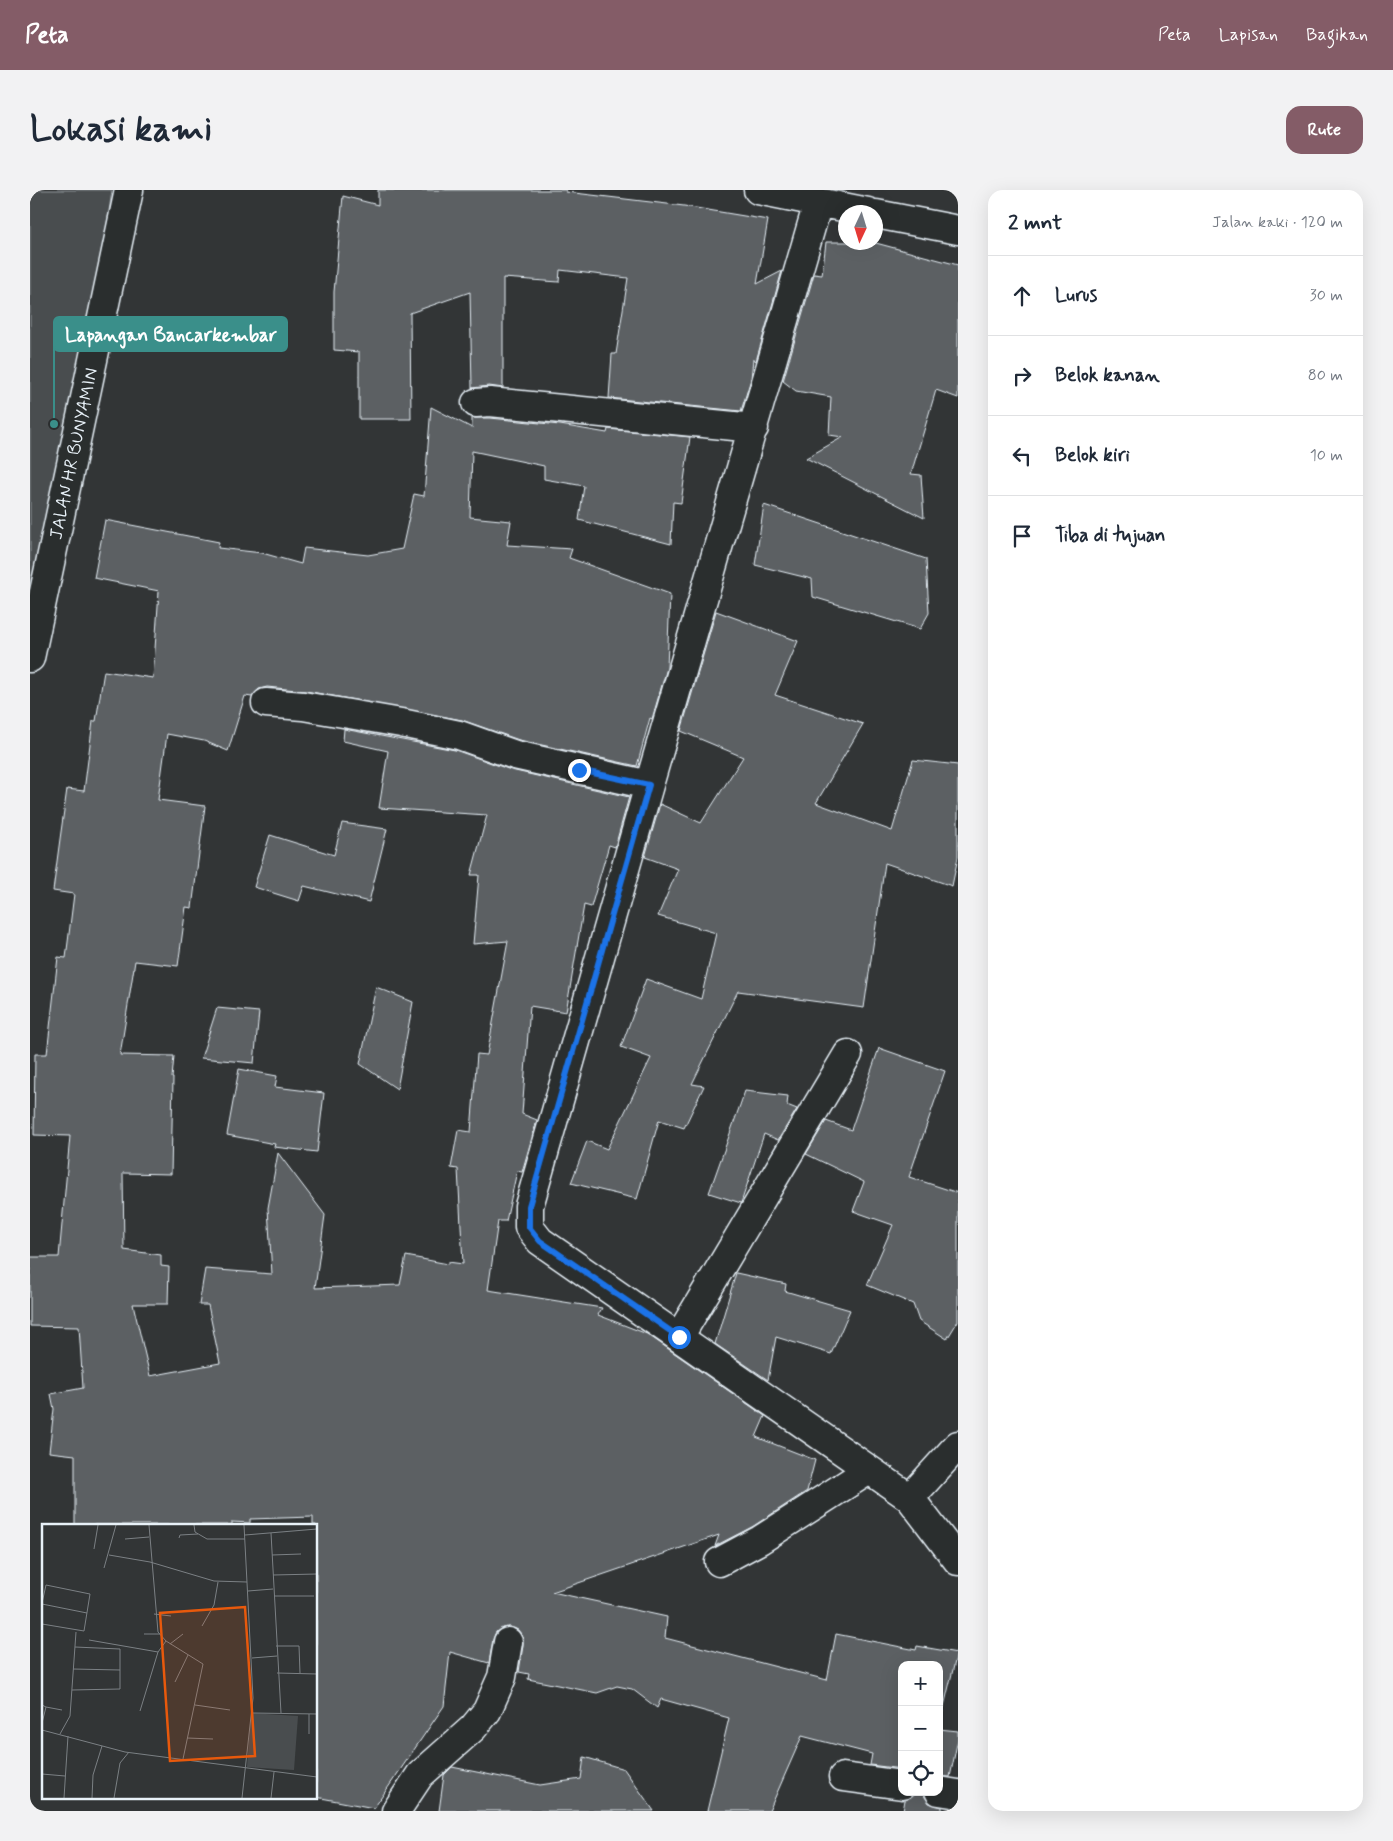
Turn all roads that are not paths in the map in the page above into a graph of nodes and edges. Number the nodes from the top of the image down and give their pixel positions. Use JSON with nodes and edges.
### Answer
{"nodes":[{"id":1,"x":129,"y":190,"type":"edge"},
{"id":2,"x":758,"y":190,"type":"edge"},
{"id":3,"x":818,"y":203,"type":"junction"},
{"id":4,"x":838,"y":207,"type":"edge"},
{"id":5,"x":883,"y":215,"type":"edge"},
{"id":6,"x":958,"y":230,"type":"edge"},
{"id":7,"x":476,"y":403,"type":"dead end"},
{"id":8,"x":754,"y":428,"type":"junction"},
{"id":9,"x":30,"y":658,"type":"edge"},
{"id":10,"x":266,"y":703,"type":"dead end"},
{"id":11,"x":649,"y":785,"type":"junction"},
{"id":12,"x":848,"y":1054,"type":"dead end"},
{"id":13,"x":679,"y":1337,"type":"junction"},
{"id":14,"x":958,"y":1445,"type":"edge"},
{"id":15,"x":869,"y":1470,"type":"junction"},
{"id":16,"x":910,"y":1498,"type":"junction"},
{"id":17,"x":958,"y":1560,"type":"edge"},
{"id":18,"x":719,"y":1562,"type":"dead end"},
{"id":19,"x":508,"y":1642,"type":"dead end"},
{"id":20,"x":843,"y":1777,"type":"dead end"},
{"id":21,"x":898,"y":1784,"type":"edge"},
{"id":22,"x":943,"y":1792,"type":"edge"},
{"id":23,"x":958,"y":1794,"type":"edge"},
{"id":24,"x":396,"y":1811,"type":"edge"}],
"edges":[{"from":1,"to":9,"type":"street","name":"JALAN HR BUNYAMIN"},
{"from":2,"to":3,"type":"street"},
{"from":3,"to":4,"type":"street"},
{"from":3,"to":8,"type":"street"},
{"from":5,"to":6,"type":"street"},
{"from":7,"to":8,"type":"street"},
{"from":8,"to":11,"type":"street"},
{"from":10,"to":11,"type":"street"},
{"from":11,"to":13,"type":"street"},
{"from":12,"to":13,"type":"street"},
{"from":13,"to":15,"type":"street"},
{"from":14,"to":16,"type":"street"},
{"from":15,"to":16,"type":"street"},
{"from":15,"to":18,"type":"street"},
{"from":16,"to":17,"type":"street"},
{"from":19,"to":24,"type":"street"},
{"from":20,"to":21,"type":"street"},
{"from":22,"to":23,"type":"street"}]}
